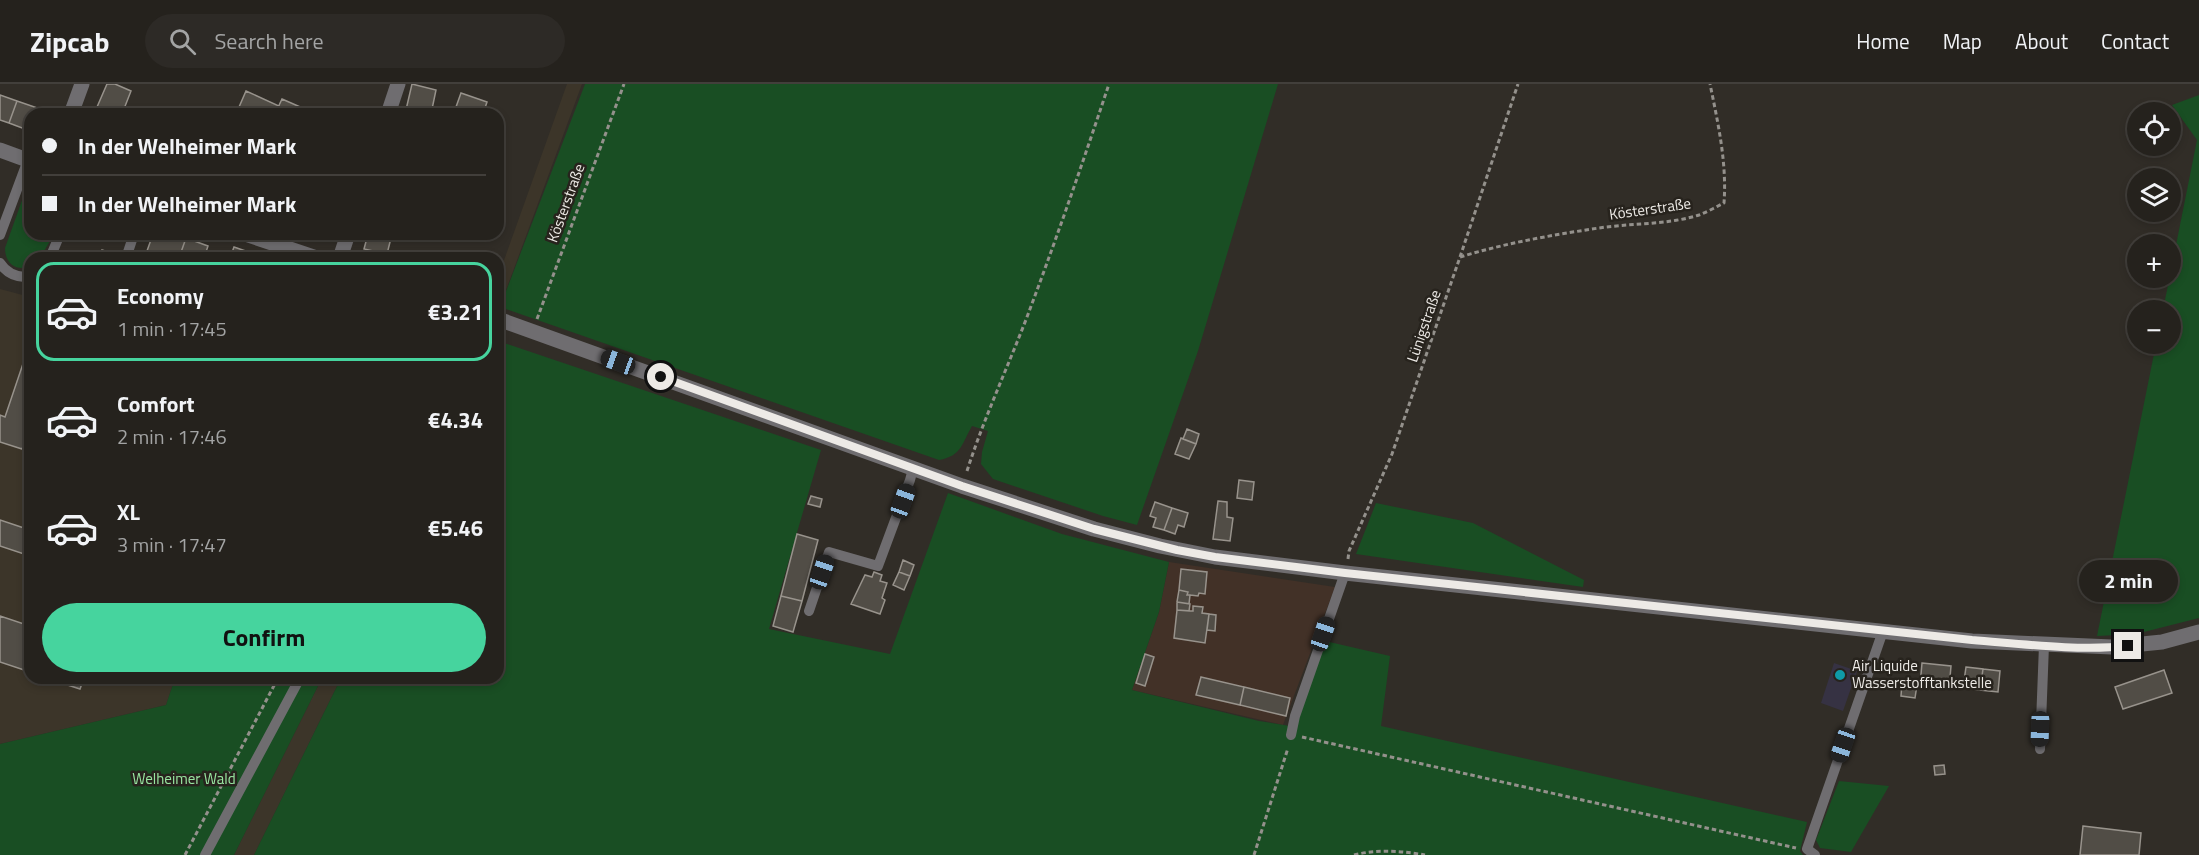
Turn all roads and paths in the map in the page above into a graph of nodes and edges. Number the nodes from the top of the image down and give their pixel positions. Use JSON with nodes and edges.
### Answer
{"nodes":[{"id":1,"x":82,"y":84,"type":"edge"},
{"id":2,"x":398,"y":84,"type":"edge"},
{"id":3,"x":624,"y":84,"type":"edge"},
{"id":4,"x":1109,"y":84,"type":"edge"},
{"id":5,"x":1518,"y":84,"type":"edge"},
{"id":6,"x":1710,"y":84,"type":"edge"},
{"id":7,"x":73,"y":108,"type":"edge"},
{"id":8,"x":390,"y":108,"type":"edge"},
{"id":9,"x":0,"y":150,"type":"edge"},
{"id":10,"x":24,"y":158,"type":"edge"},
{"id":11,"x":24,"y":173,"type":"edge"},
{"id":12,"x":0,"y":235,"type":"edge"},
{"id":13,"x":263,"y":240,"type":"edge"},
{"id":14,"x":299,"y":252,"type":"edge"},
{"id":15,"x":1460,"y":257,"type":"junction"},
{"id":16,"x":0,"y":262,"type":"edge"},
{"id":17,"x":24,"y":278,"type":"edge"},
{"id":18,"x":504,"y":321,"type":"edge"},
{"id":19,"x":532,"y":331,"type":"junction"},
{"id":20,"x":913,"y":469,"type":"junction"},
{"id":21,"x":962,"y":486,"type":"junction"},
{"id":22,"x":1345,"y":573,"type":"junction"},
{"id":23,"x":809,"y":611,"type":"dead end"},
{"id":24,"x":1883,"y":631,"type":"junction"},
{"id":25,"x":2199,"y":632,"type":"edge"},
{"id":26,"x":2044,"y":645,"type":"junction"},
{"id":27,"x":275,"y":684,"type":"edge"},
{"id":28,"x":297,"y":684,"type":"edge"},
{"id":29,"x":1292,"y":735,"type":"junction"},
{"id":30,"x":2040,"y":749,"type":"dead end"},
{"id":31,"x":1811,"y":852,"type":"edge"},
{"id":32,"x":184,"y":855,"type":"edge"},
{"id":33,"x":205,"y":855,"type":"edge"},
{"id":34,"x":1254,"y":855,"type":"edge"},
{"id":35,"x":1354,"y":855,"type":"edge"},
{"id":36,"x":1425,"y":855,"type":"edge"}],
"edges":[{"from":1,"to":7,"type":"street"},
{"from":2,"to":8,"type":"street"},
{"from":3,"to":19,"type":"path","name":"Kösterstraße"},
{"from":4,"to":21,"type":"path"},
{"from":5,"to":15,"type":"path","name":"Lünigstraße"},
{"from":6,"to":15,"type":"path","name":"Kösterstraße"},
{"from":9,"to":10,"type":"street"},
{"from":11,"to":12,"type":"lane"},
{"from":13,"to":14,"type":"street"},
{"from":15,"to":22,"type":"path","name":"Lünigstraße"},
{"from":16,"to":17,"type":"lane"},
{"from":18,"to":19,"type":"street"},
{"from":19,"to":20,"type":"street"},
{"from":20,"to":21,"type":"street"},
{"from":20,"to":23,"type":"lane"},
{"from":21,"to":22,"type":"street"},
{"from":22,"to":24,"type":"street"},
{"from":22,"to":29,"type":"lane"},
{"from":24,"to":26,"type":"street"},
{"from":24,"to":31,"type":"lane"},
{"from":25,"to":26,"type":"street"},
{"from":26,"to":30,"type":"lane"},
{"from":27,"to":32,"type":"path"},
{"from":28,"to":33,"type":"lane"},
{"from":29,"to":31,"type":"path"},
{"from":29,"to":34,"type":"path"},
{"from":35,"to":36,"type":"path"}]}
